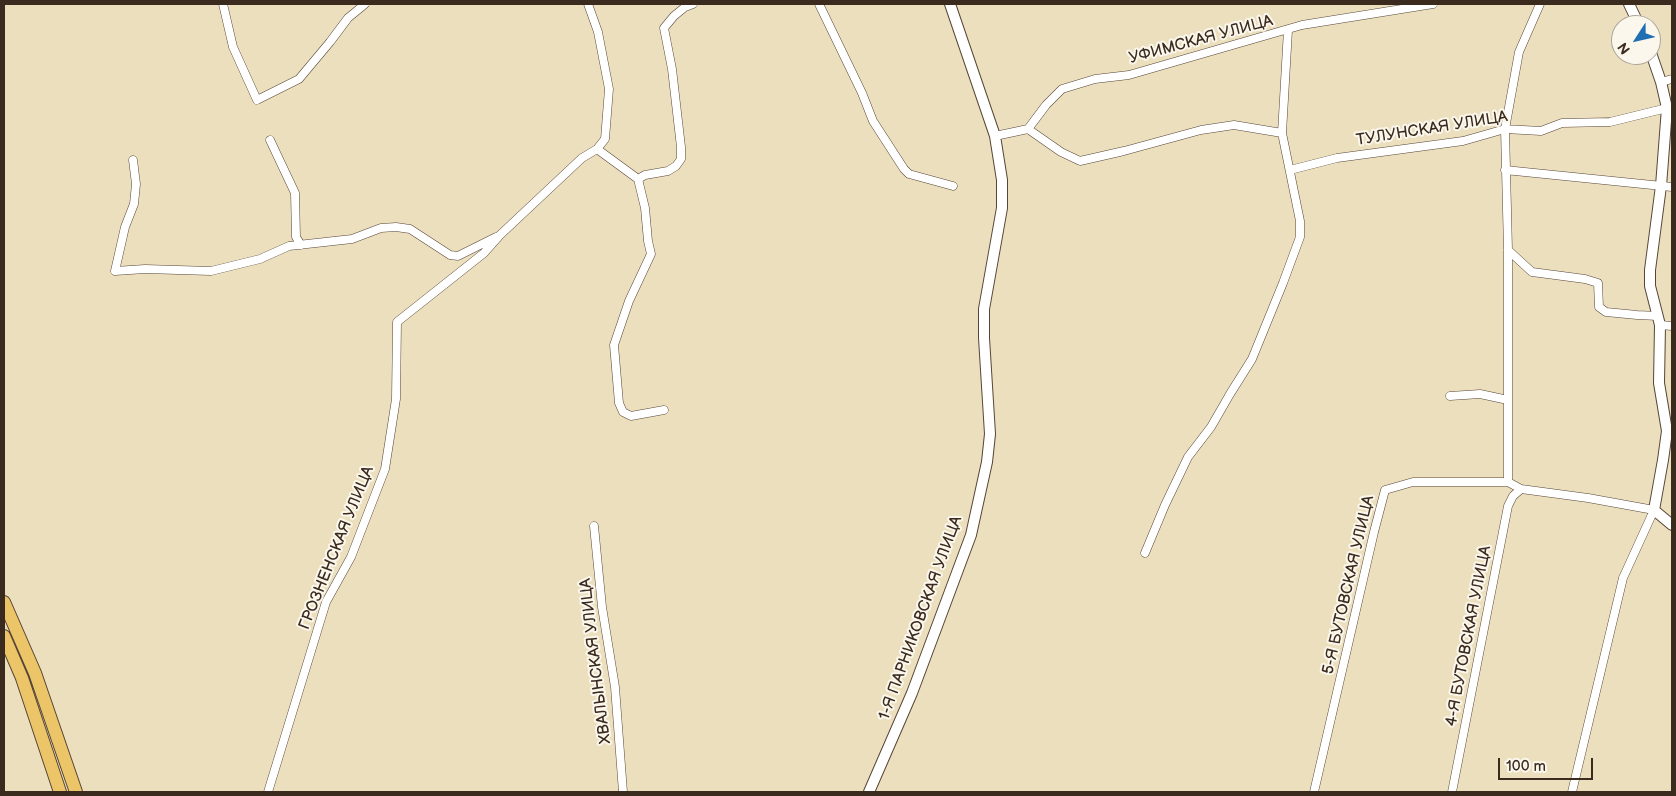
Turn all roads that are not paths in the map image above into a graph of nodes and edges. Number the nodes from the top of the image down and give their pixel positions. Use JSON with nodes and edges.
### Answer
{"nodes":[{"id":1,"x":223,"y":4,"type":"edge"},
{"id":2,"x":365,"y":4,"type":"edge"},
{"id":3,"x":588,"y":4,"type":"edge"},
{"id":4,"x":693,"y":4,"type":"edge"},
{"id":5,"x":819,"y":4,"type":"edge"},
{"id":6,"x":950,"y":4,"type":"edge"},
{"id":7,"x":1433,"y":4,"type":"edge"},
{"id":8,"x":1540,"y":4,"type":"edge"},
{"id":9,"x":1288,"y":30,"type":"junction"},
{"id":10,"x":1655,"y":65,"type":"edge"},
{"id":11,"x":1672,"y":79,"type":"edge"},
{"id":12,"x":1662,"y":82,"type":"junction"},
{"id":13,"x":1667,"y":108,"type":"junction"},
{"id":14,"x":1028,"y":129,"type":"junction"},
{"id":15,"x":1505,"y":129,"type":"junction"},
{"id":16,"x":1282,"y":133,"type":"junction"},
{"id":17,"x":995,"y":136,"type":"junction"},
{"id":18,"x":270,"y":140,"type":"dead end"},
{"id":19,"x":597,"y":149,"type":"junction"},
{"id":20,"x":133,"y":160,"type":"dead end"},
{"id":21,"x":1290,"y":170,"type":"junction"},
{"id":22,"x":1505,"y":170,"type":"junction"},
{"id":23,"x":638,"y":179,"type":"junction"},
{"id":24,"x":953,"y":186,"type":"dead end"},
{"id":25,"x":1667,"y":187,"type":"edge"},
{"id":26,"x":500,"y":235,"type":"junction"},
{"id":27,"x":301,"y":245,"type":"junction"},
{"id":28,"x":1508,"y":250,"type":"junction"},
{"id":29,"x":1659,"y":320,"type":"junction"},
{"id":30,"x":1672,"y":326,"type":"edge"},
{"id":31,"x":1450,"y":396,"type":"dead end"},
{"id":32,"x":1508,"y":400,"type":"junction"},
{"id":33,"x":664,"y":410,"type":"dead end"},
{"id":34,"x":1508,"y":482,"type":"junction"},
{"id":35,"x":1521,"y":489,"type":"junction"},
{"id":36,"x":1654,"y":510,"type":"junction"},
{"id":37,"x":594,"y":526,"type":"dead end"},
{"id":38,"x":1672,"y":526,"type":"edge"},
{"id":39,"x":1145,"y":553,"type":"dead end"},
{"id":40,"x":4,"y":602,"type":"edge"},
{"id":41,"x":4,"y":636,"type":"edge"},
{"id":42,"x":60,"y":792,"type":"edge"},
{"id":43,"x":76,"y":792,"type":"edge"},
{"id":44,"x":268,"y":792,"type":"edge"},
{"id":45,"x":624,"y":792,"type":"edge"},
{"id":46,"x":869,"y":792,"type":"edge"},
{"id":47,"x":1314,"y":792,"type":"edge"},
{"id":48,"x":1452,"y":792,"type":"edge"},
{"id":49,"x":1572,"y":792,"type":"edge"}],
"edges":[{"from":1,"to":2,"type":"street"},
{"from":3,"to":19,"type":"street"},
{"from":4,"to":23,"type":"street"},
{"from":5,"to":24,"type":"street"},
{"from":6,"to":17,"type":"street","name":"1-Я ПАРНИКОВСКАЯ УЛИЦА"},
{"from":7,"to":9,"type":"street","name":"УФИМСКАЯ УЛИЦА"},
{"from":8,"to":15,"type":"street"},
{"from":9,"to":14,"type":"street","name":"УФИМСКАЯ УЛИЦА"},
{"from":9,"to":16,"type":"street"},
{"from":10,"to":12,"type":"street"},
{"from":11,"to":12,"type":"street"},
{"from":12,"to":13,"type":"street"},
{"from":13,"to":15,"type":"street","name":"ТУЛУНСКАЯ УЛИЦА"},
{"from":13,"to":25,"type":"street"},
{"from":14,"to":16,"type":"street"},
{"from":14,"to":17,"type":"street"},
{"from":15,"to":21,"type":"street","name":"ТУЛУНСКАЯ УЛИЦА"},
{"from":15,"to":22,"type":"street"},
{"from":16,"to":21,"type":"street"},
{"from":17,"to":46,"type":"street","name":"1-Я ПАРНИКОВСКАЯ УЛИЦА"},
{"from":18,"to":27,"type":"street"},
{"from":19,"to":23,"type":"street"},
{"from":19,"to":26,"type":"street"},
{"from":20,"to":27,"type":"street"},
{"from":21,"to":39,"type":"street"},
{"from":22,"to":25,"type":"street"},
{"from":22,"to":28,"type":"street"},
{"from":23,"to":33,"type":"street"},
{"from":25,"to":29,"type":"street"},
{"from":26,"to":27,"type":"street"},
{"from":26,"to":44,"type":"street","name":"ГРОЗНЕНСКАЯ УЛИЦА"},
{"from":28,"to":29,"type":"street"},
{"from":28,"to":32,"type":"street"},
{"from":29,"to":30,"type":"street"},
{"from":29,"to":36,"type":"street"},
{"from":31,"to":32,"type":"street"},
{"from":32,"to":34,"type":"street"},
{"from":34,"to":35,"type":"street","name":"5-Я БУТОВСКАЯ УЛИЦА"},
{"from":34,"to":47,"type":"street","name":"5-Я БУТОВСКАЯ УЛИЦА"},
{"from":35,"to":36,"type":"street"},
{"from":35,"to":48,"type":"street","name":"4-Я БУТОВСКАЯ УЛИЦА"},
{"from":36,"to":38,"type":"street"},
{"from":36,"to":49,"type":"street"},
{"from":37,"to":45,"type":"street","name":"ХВАЛЫНСКАЯ УЛИЦА"},
{"from":40,"to":43,"type":"highway"},
{"from":41,"to":42,"type":"highway"}]}
